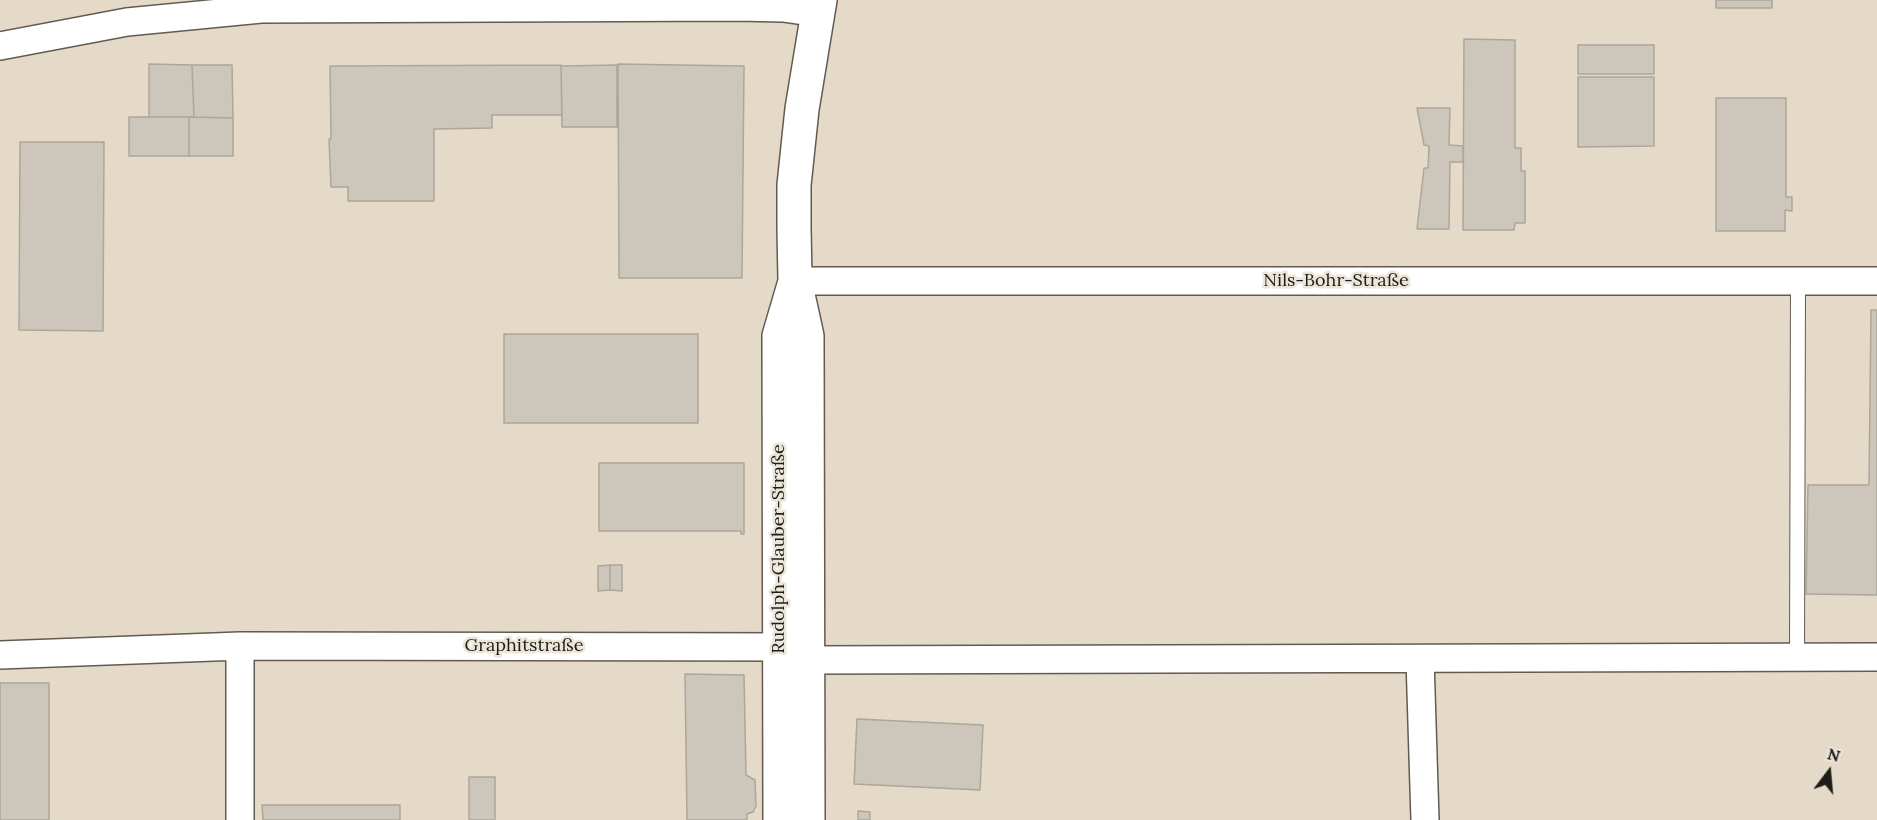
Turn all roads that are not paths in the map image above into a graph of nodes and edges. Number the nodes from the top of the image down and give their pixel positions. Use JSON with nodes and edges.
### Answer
{"nodes":[{"id":1,"x":819,"y":7,"type":"edge"},
{"id":2,"x":0,"y":46,"type":"edge"},
{"id":3,"x":795,"y":280,"type":"junction"},
{"id":4,"x":1877,"y":281,"type":"edge"},
{"id":5,"x":1798,"y":282,"type":"junction"},
{"id":6,"x":240,"y":646,"type":"junction"},
{"id":7,"x":798,"y":651,"type":"junction"},
{"id":8,"x":0,"y":655,"type":"edge"},
{"id":9,"x":1797,"y":657,"type":"junction"},
{"id":10,"x":1877,"y":657,"type":"edge"},
{"id":11,"x":1420,"y":659,"type":"junction"},
{"id":12,"x":240,"y":820,"type":"edge"},
{"id":13,"x":780,"y":820,"type":"edge"},
{"id":14,"x":808,"y":820,"type":"edge"},
{"id":15,"x":1425,"y":820,"type":"edge"}],
"edges":[{"from":1,"to":2,"type":"street"},
{"from":1,"to":3,"type":"street","name":"Rudolph-Glauber-Straße"},
{"from":3,"to":5,"type":"street","name":"Nils-Bohr-Straße"},
{"from":3,"to":7,"type":"street","name":"Rudolph-Glauber-Straße"},
{"from":4,"to":5,"type":"street","name":"Nils-Bohr-Straße"},
{"from":5,"to":9,"type":"lane"},
{"from":6,"to":7,"type":"street","name":"Graphitstraße"},
{"from":6,"to":8,"type":"street","name":"Graphitstraße"},
{"from":6,"to":12,"type":"street"},
{"from":7,"to":11,"type":"street","name":"Graphitstraße"},
{"from":7,"to":13,"type":"street","name":"Rudolph-Glauber-Straße"},
{"from":7,"to":14,"type":"street","name":"Rudolph-Glauber-Straße"},
{"from":9,"to":10,"type":"street","name":"Graphitstraße"},
{"from":9,"to":11,"type":"street","name":"Graphitstraße"},
{"from":11,"to":15,"type":"street"}]}
